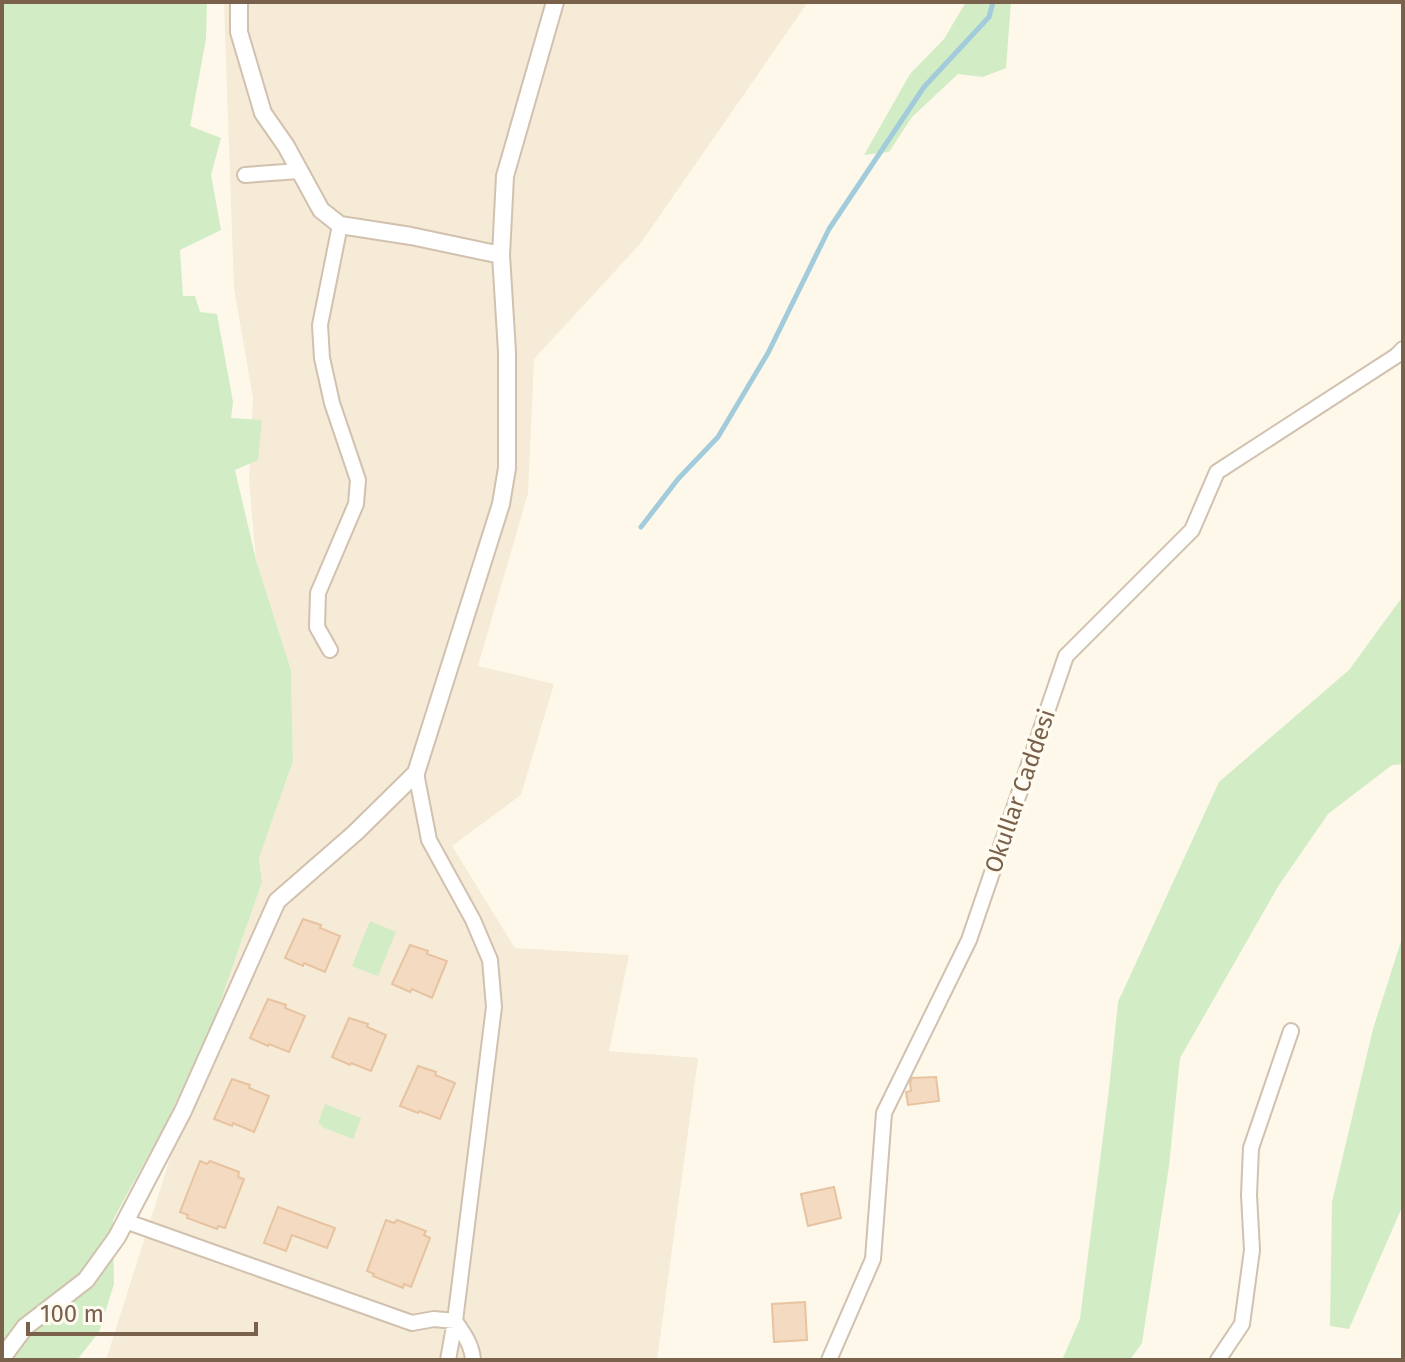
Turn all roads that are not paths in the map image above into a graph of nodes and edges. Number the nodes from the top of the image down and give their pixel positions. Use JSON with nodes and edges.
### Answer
{"nodes":[{"id":1,"x":239,"y":2,"type":"edge"},
{"id":2,"x":555,"y":2,"type":"edge"},
{"id":3,"x":299,"y":171,"type":"junction"},
{"id":4,"x":245,"y":175,"type":"dead end"},
{"id":5,"x":340,"y":225,"type":"junction"},
{"id":6,"x":501,"y":255,"type":"junction"},
{"id":7,"x":1403,"y":349,"type":"edge"},
{"id":8,"x":330,"y":650,"type":"dead end"},
{"id":9,"x":416,"y":773,"type":"junction"},
{"id":10,"x":1291,"y":1031,"type":"dead end"},
{"id":11,"x":125,"y":1221,"type":"junction"},
{"id":12,"x":455,"y":1321,"type":"junction"},
{"id":13,"x":2,"y":1358,"type":"edge"},
{"id":14,"x":448,"y":1360,"type":"edge"},
{"id":15,"x":473,"y":1360,"type":"edge"},
{"id":16,"x":829,"y":1360,"type":"edge"},
{"id":17,"x":1218,"y":1360,"type":"edge"}],
"edges":[{"from":1,"to":3,"type":"street"},
{"from":2,"to":6,"type":"street"},
{"from":3,"to":4,"type":"street"},
{"from":3,"to":5,"type":"street"},
{"from":5,"to":6,"type":"street"},
{"from":5,"to":8,"type":"street"},
{"from":6,"to":9,"type":"street"},
{"from":7,"to":16,"type":"street","name":"Okullar Caddesi"},
{"from":9,"to":11,"type":"street"},
{"from":9,"to":12,"type":"street"},
{"from":10,"to":17,"type":"street"},
{"from":11,"to":12,"type":"street"},
{"from":11,"to":13,"type":"street"},
{"from":12,"to":14,"type":"street"},
{"from":12,"to":15,"type":"street"}]}
